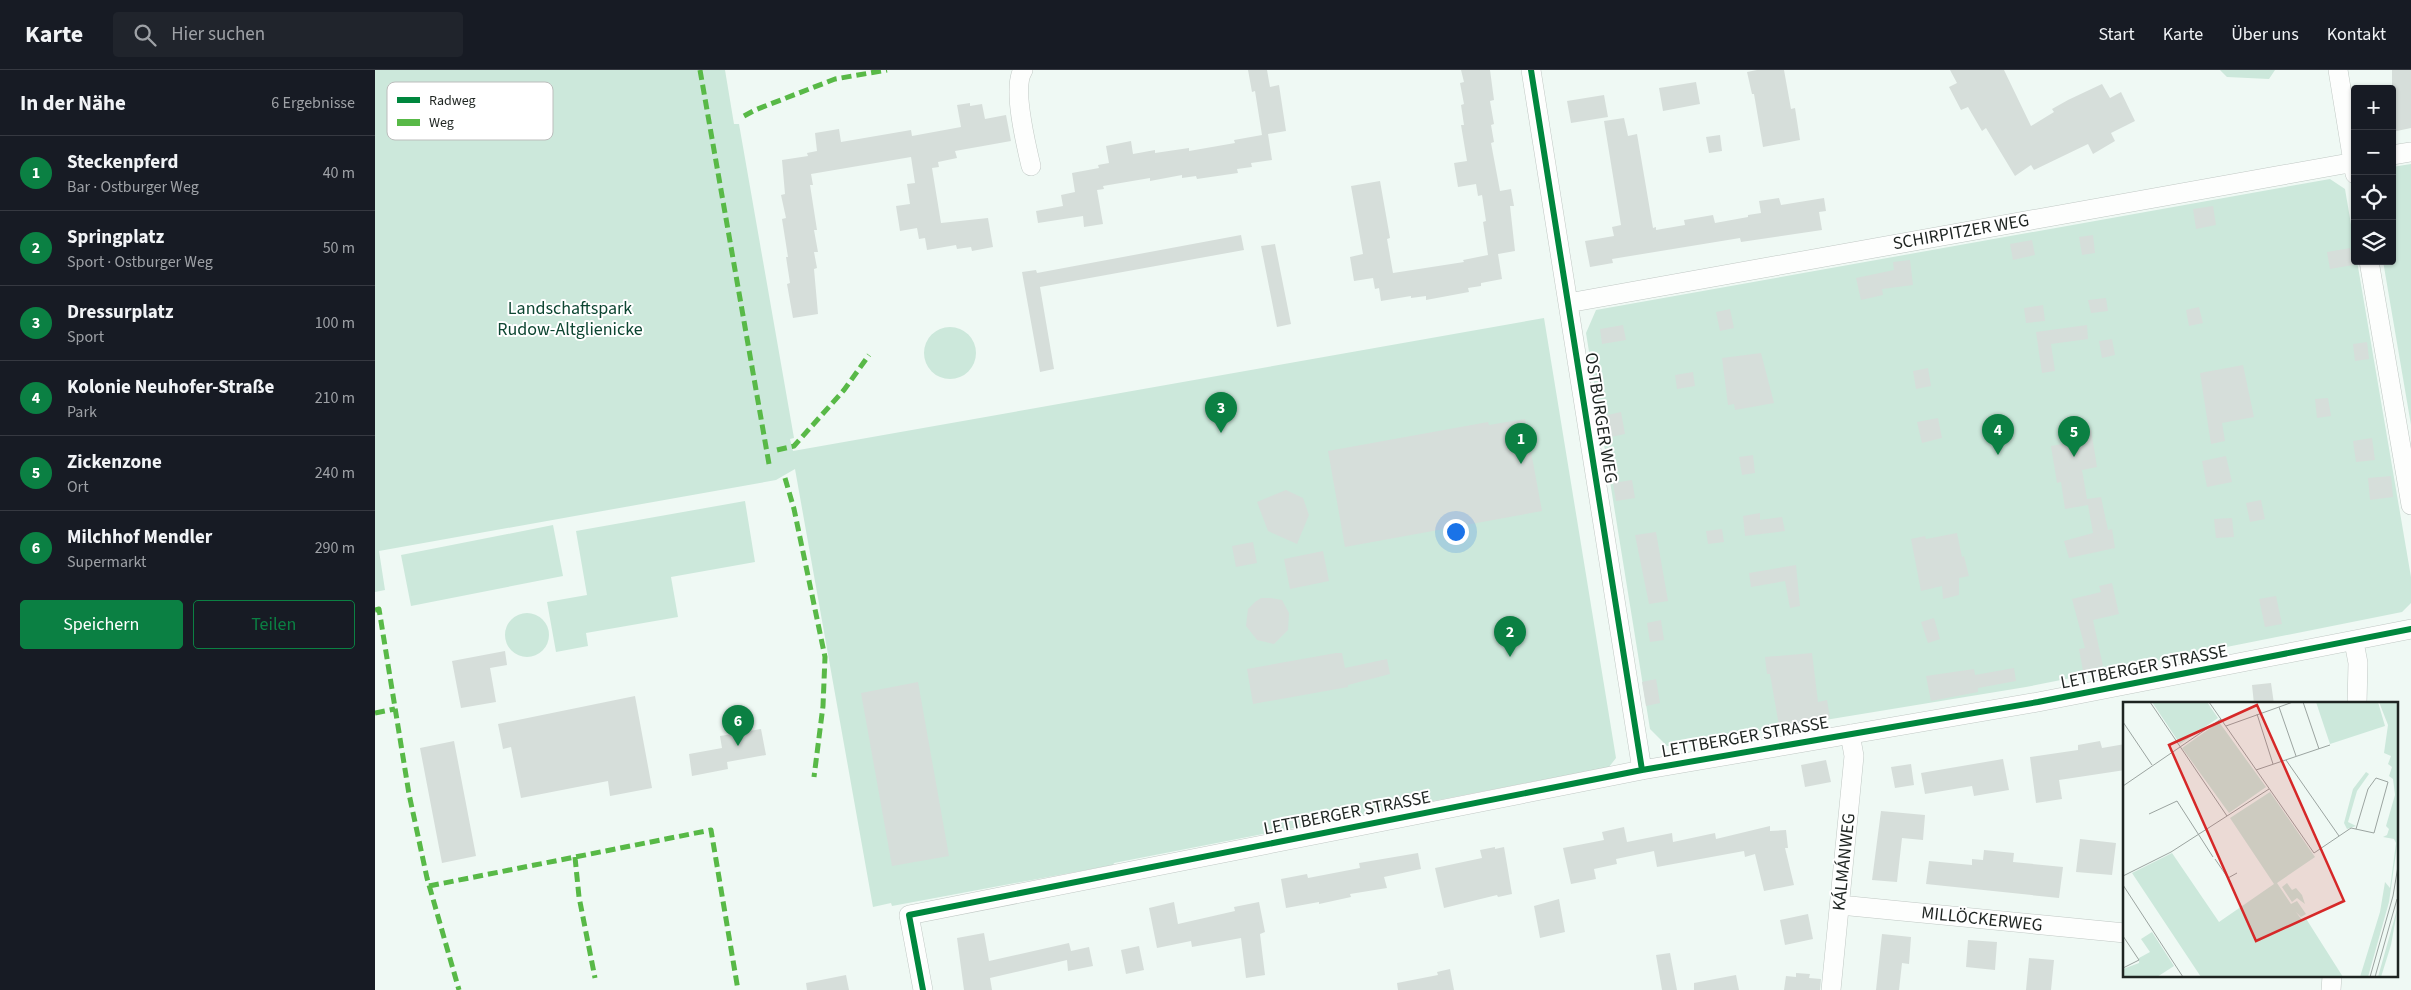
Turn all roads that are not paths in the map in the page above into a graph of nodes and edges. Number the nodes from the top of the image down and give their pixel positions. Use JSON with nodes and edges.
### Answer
{"nodes":[{"id":1,"x":1023,"y":70,"type":"edge"},
{"id":2,"x":1531,"y":70,"type":"edge"},
{"id":3,"x":2338,"y":70,"type":"edge"},
{"id":4,"x":2351,"y":148,"type":"edge"},
{"id":5,"x":2411,"y":152,"type":"edge"},
{"id":6,"x":2396,"y":154,"type":"edge"},
{"id":7,"x":1031,"y":166,"type":"dead end"},
{"id":8,"x":2351,"y":167,"type":"edge"},
{"id":9,"x":2370,"y":265,"type":"edge"},
{"id":10,"x":1568,"y":303,"type":"junction"},
{"id":11,"x":2411,"y":505,"type":"edge"},
{"id":12,"x":2411,"y":629,"type":"edge"},
{"id":13,"x":2354,"y":642,"type":"junction"},
{"id":14,"x":2357,"y":702,"type":"edge"},
{"id":15,"x":1850,"y":734,"type":"junction"},
{"id":16,"x":1642,"y":770,"type":"junction"},
{"id":17,"x":1840,"y":905,"type":"junction"},
{"id":18,"x":2123,"y":933,"type":"edge"},
{"id":19,"x":923,"y":990,"type":"edge"},
{"id":20,"x":1831,"y":990,"type":"edge"}],
"edges":[{"from":1,"to":7,"type":"street"},
{"from":2,"to":10,"type":"street","name":"OSTBURGER WEG"},
{"from":3,"to":4,"type":"street"},
{"from":5,"to":6,"type":"street"},
{"from":8,"to":10,"type":"street","name":"SCHIRPITZER WEG"},
{"from":9,"to":11,"type":"street"},
{"from":10,"to":16,"type":"street","name":"OSTBURGER WEG"},
{"from":12,"to":13,"type":"street","name":"LETTBERGER STRASSE"},
{"from":13,"to":14,"type":"street"},
{"from":13,"to":15,"type":"street","name":"LETTBERGER STRASSE"},
{"from":15,"to":16,"type":"street","name":"LETTBERGER STRASSE"},
{"from":15,"to":17,"type":"street","name":"KÁLMÁNWEG"},
{"from":16,"to":19,"type":"street","name":"LETTBERGER STRASSE"},
{"from":17,"to":18,"type":"street","name":"MILLÖCKERWEG"},
{"from":17,"to":20,"type":"street","name":"KÁLMÁNWEG"}]}
